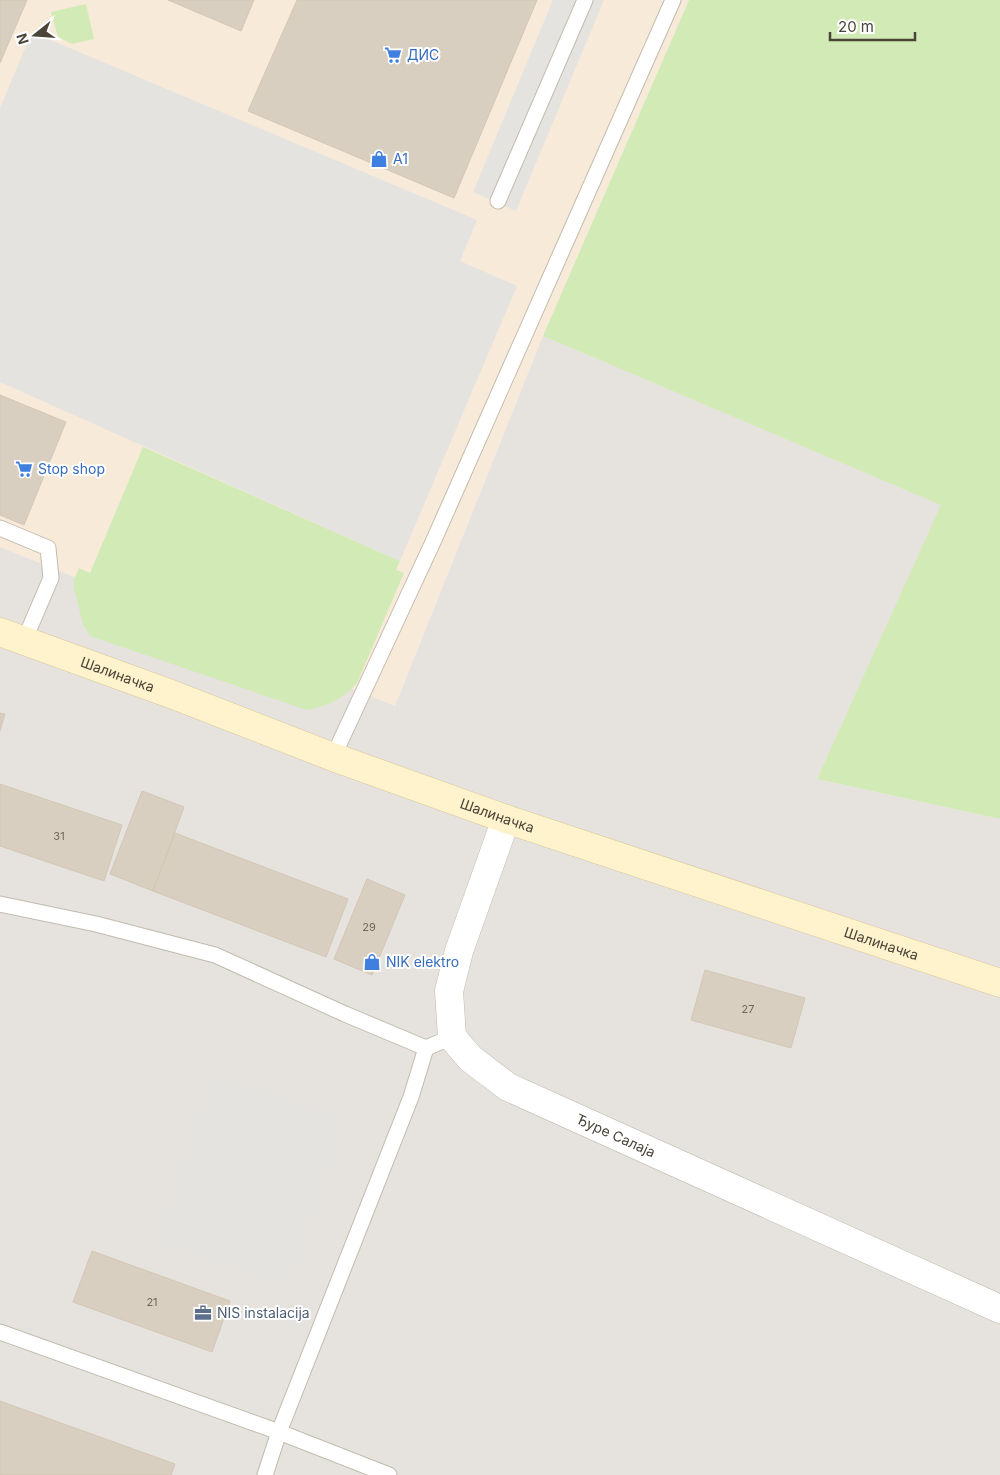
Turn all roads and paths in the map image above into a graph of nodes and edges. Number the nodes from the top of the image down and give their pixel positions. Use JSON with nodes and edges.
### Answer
{"nodes":[{"id":1,"x":584,"y":0,"type":"edge"},
{"id":2,"x":673,"y":0,"type":"edge"},
{"id":3,"x":498,"y":201,"type":"dead end"},
{"id":4,"x":0,"y":528,"type":"edge"},
{"id":5,"x":12,"y":637,"type":"edge"},
{"id":6,"x":333,"y":757,"type":"junction"},
{"id":7,"x":506,"y":819,"type":"junction"},
{"id":8,"x":0,"y":904,"type":"edge"},
{"id":9,"x":1000,"y":984,"type":"edge"},
{"id":10,"x":452,"y":1037,"type":"junction"},
{"id":11,"x":426,"y":1048,"type":"junction"},
{"id":12,"x":1000,"y":1309,"type":"edge"},
{"id":13,"x":0,"y":1332,"type":"edge"},
{"id":14,"x":279,"y":1432,"type":"junction"},
{"id":15,"x":265,"y":1475,"type":"edge"},
{"id":16,"x":389,"y":1475,"type":"edge"}],
"edges":[{"from":1,"to":3,"type":"lane"},
{"from":2,"to":6,"type":"lane"},
{"from":4,"to":5,"type":"lane"},
{"from":5,"to":6,"type":"main road","name":"Шалиначка"},
{"from":6,"to":7,"type":"main road","name":"Шалиначка"},
{"from":7,"to":9,"type":"main road","name":"Шалиначка"},
{"from":7,"to":10,"type":"street"},
{"from":8,"to":11,"type":"lane"},
{"from":10,"to":11,"type":"lane"},
{"from":10,"to":12,"type":"street","name":"Ђуре Салаја"},
{"from":11,"to":14,"type":"lane"},
{"from":13,"to":14,"type":"lane"},
{"from":14,"to":15,"type":"lane"},
{"from":14,"to":16,"type":"lane"}]}
